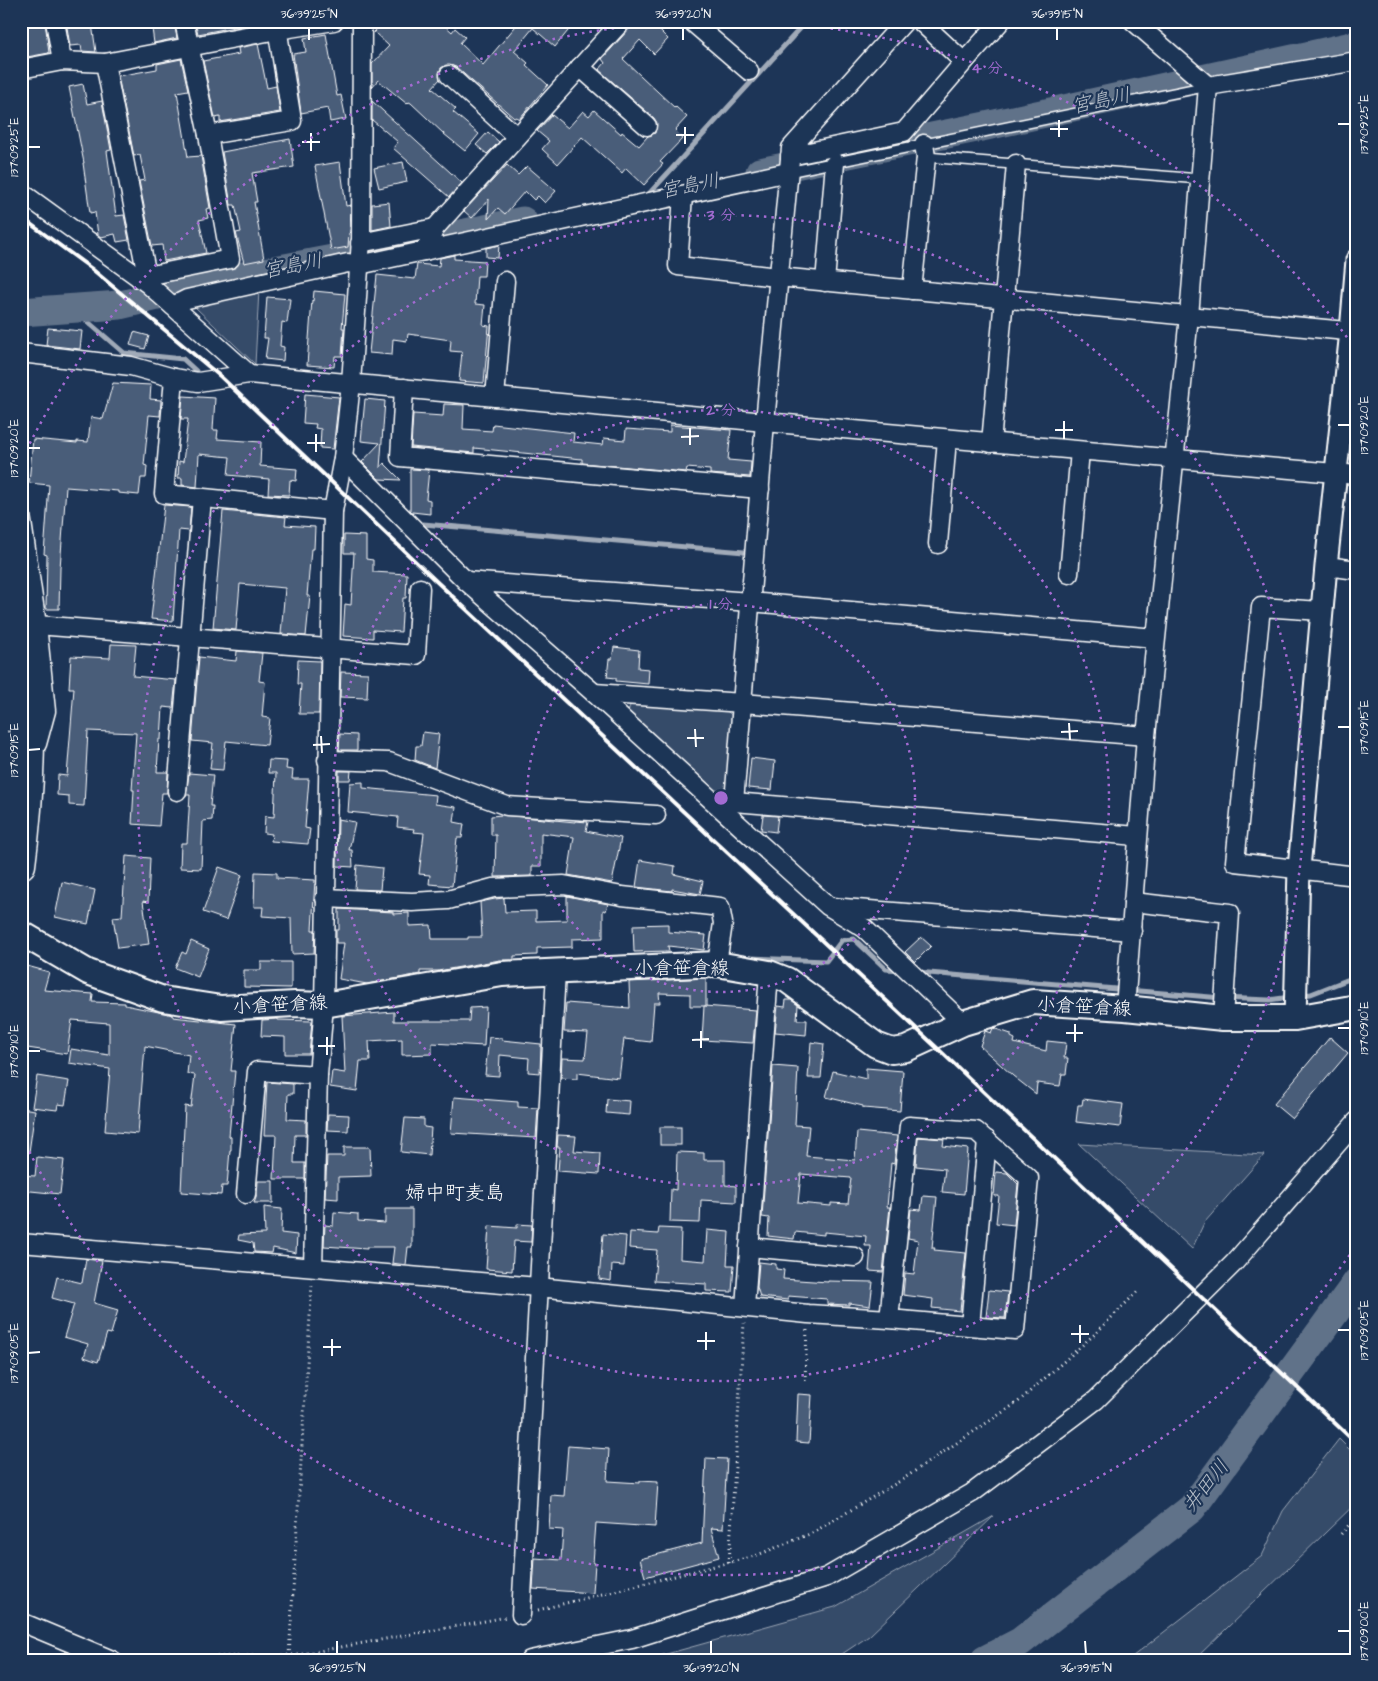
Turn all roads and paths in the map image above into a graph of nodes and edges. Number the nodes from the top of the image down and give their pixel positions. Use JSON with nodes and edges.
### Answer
{"nodes":[{"id":1,"x":55,"y":21,"type":"edge"},
{"id":2,"x":184,"y":21,"type":"edge"},
{"id":3,"x":334,"y":21,"type":"edge"},
{"id":4,"x":362,"y":21,"type":"edge"},
{"id":5,"x":622,"y":21,"type":"edge"},
{"id":6,"x":690,"y":21,"type":"edge"},
{"id":7,"x":905,"y":21,"type":"edge"},
{"id":8,"x":920,"y":21,"type":"edge"},
{"id":9,"x":1001,"y":21,"type":"edge"},
{"id":10,"x":1133,"y":21,"type":"edge"},
{"id":11,"x":276,"y":26,"type":"edge"},
{"id":12,"x":189,"y":47,"type":"junction"},
{"id":13,"x":62,"y":61,"type":"junction"},
{"id":14,"x":1357,"y":61,"type":"edge"},
{"id":15,"x":964,"y":62,"type":"junction"},
{"id":16,"x":105,"y":63,"type":"junction"},
{"id":17,"x":580,"y":67,"type":"junction"},
{"id":18,"x":21,"y":69,"type":"edge"},
{"id":19,"x":749,"y":71,"type":"dead end"},
{"id":20,"x":449,"y":75,"type":"dead end"},
{"id":21,"x":1208,"y":86,"type":"junction"},
{"id":22,"x":647,"y":126,"type":"dead end"},
{"id":23,"x":208,"y":135,"type":"junction"},
{"id":24,"x":517,"y":137,"type":"junction"},
{"id":25,"x":925,"y":151,"type":"junction"},
{"id":26,"x":835,"y":163,"type":"junction"},
{"id":27,"x":789,"y":164,"type":"junction"},
{"id":28,"x":1016,"y":164,"type":"junction"},
{"id":29,"x":1200,"y":179,"type":"junction"},
{"id":30,"x":21,"y":192,"type":"edge"},
{"id":31,"x":683,"y":195,"type":"junction"},
{"id":32,"x":434,"y":228,"type":"junction"},
{"id":33,"x":360,"y":243,"type":"junction"},
{"id":34,"x":425,"y":251,"type":"junction"},
{"id":35,"x":1357,"y":260,"type":"edge"},
{"id":36,"x":359,"y":265,"type":"junction"},
{"id":37,"x":778,"y":277,"type":"junction"},
{"id":38,"x":145,"y":279,"type":"junction"},
{"id":39,"x":505,"y":281,"type":"dead end"},
{"id":40,"x":825,"y":282,"type":"junction"},
{"id":41,"x":912,"y":290,"type":"junction"},
{"id":42,"x":1004,"y":299,"type":"junction"},
{"id":43,"x":170,"y":304,"type":"junction"},
{"id":44,"x":1189,"y":316,"type":"junction"},
{"id":45,"x":1354,"y":332,"type":"edge"},
{"id":46,"x":21,"y":353,"type":"edge"},
{"id":47,"x":248,"y":374,"type":"junction"},
{"id":48,"x":174,"y":378,"type":"junction"},
{"id":49,"x":350,"y":383,"type":"junction"},
{"id":50,"x":404,"y":388,"type":"junction"},
{"id":51,"x":495,"y":397,"type":"junction"},
{"id":52,"x":765,"y":422,"type":"junction"},
{"id":53,"x":947,"y":439,"type":"junction"},
{"id":54,"x":991,"y":443,"type":"junction"},
{"id":55,"x":1080,"y":451,"type":"junction"},
{"id":56,"x":343,"y":458,"type":"junction"},
{"id":57,"x":1175,"y":459,"type":"junction"},
{"id":58,"x":1347,"y":475,"type":"edge"},
{"id":59,"x":760,"y":489,"type":"junction"},
{"id":60,"x":202,"y":498,"type":"junction"},
{"id":61,"x":332,"y":511,"type":"junction"},
{"id":62,"x":21,"y":515,"type":"edge"},
{"id":63,"x":938,"y":544,"type":"dead end"},
{"id":64,"x":1326,"y":566,"type":"junction"},
{"id":65,"x":1357,"y":570,"type":"edge"},
{"id":66,"x":1069,"y":574,"type":"dead end"},
{"id":67,"x":466,"y":581,"type":"junction"},
{"id":68,"x":420,"y":588,"type":"dead end"},
{"id":69,"x":750,"y":602,"type":"junction"},
{"id":70,"x":1322,"y":611,"type":"junction"},
{"id":71,"x":29,"y":621,"type":"edge"},
{"id":72,"x":190,"y":636,"type":"junction"},
{"id":73,"x":1155,"y":638,"type":"junction"},
{"id":74,"x":329,"y":647,"type":"junction"},
{"id":75,"x":594,"y":693,"type":"junction"},
{"id":76,"x":743,"y":703,"type":"junction"},
{"id":77,"x":1146,"y":736,"type":"junction"},
{"id":78,"x":327,"y":760,"type":"junction"},
{"id":79,"x":177,"y":791,"type":"dead end"},
{"id":80,"x":728,"y":806,"type":"junction"},
{"id":81,"x":656,"y":815,"type":"dead end"},
{"id":82,"x":1137,"y":836,"type":"junction"},
{"id":83,"x":21,"y":865,"type":"edge"},
{"id":84,"x":1299,"y":869,"type":"junction"},
{"id":85,"x":1357,"y":876,"type":"edge"},
{"id":86,"x":325,"y":898,"type":"junction"},
{"id":87,"x":1133,"y":902,"type":"junction"},
{"id":88,"x":828,"y":906,"type":"junction"},
{"id":89,"x":1132,"y":931,"type":"junction"},
{"id":90,"x":21,"y":933,"type":"edge"},
{"id":91,"x":717,"y":964,"type":"junction"},
{"id":92,"x":556,"y":972,"type":"junction"},
{"id":93,"x":769,"y":973,"type":"junction"},
{"id":94,"x":324,"y":1005,"type":"junction"},
{"id":95,"x":1357,"y":1007,"type":"edge"},
{"id":96,"x":1125,"y":1008,"type":"junction"},
{"id":97,"x":1223,"y":1018,"type":"junction"},
{"id":98,"x":1295,"y":1018,"type":"junction"},
{"id":99,"x":963,"y":1024,"type":"junction"},
{"id":100,"x":318,"y":1075,"type":"junction"},
{"id":101,"x":1357,"y":1121,"type":"edge"},
{"id":102,"x":986,"y":1140,"type":"junction"},
{"id":103,"x":246,"y":1194,"type":"dead end"},
{"id":104,"x":21,"y":1243,"type":"edge"},
{"id":105,"x":749,"y":1247,"type":"junction"},
{"id":106,"x":855,"y":1257,"type":"dead end"},
{"id":107,"x":313,"y":1267,"type":"junction"},
{"id":108,"x":538,"y":1287,"type":"junction"},
{"id":109,"x":1139,"y":1290,"type":"dead end"},
{"id":110,"x":745,"y":1307,"type":"junction"},
{"id":111,"x":808,"y":1314,"type":"junction"},
{"id":112,"x":889,"y":1319,"type":"junction"},
{"id":113,"x":970,"y":1326,"type":"junction"},
{"id":114,"x":805,"y":1381,"type":"dead end"},
{"id":115,"x":1357,"y":1516,"type":"edge"},
{"id":116,"x":1341,"y":1534,"type":"dead end"},
{"id":117,"x":729,"y":1563,"type":"junction"},
{"id":118,"x":521,"y":1615,"type":"junction"},
{"id":119,"x":21,"y":1622,"type":"edge"},
{"id":120,"x":290,"y":1656,"type":"junction"},
{"id":121,"x":207,"y":1657,"type":"dead end"},
{"id":122,"x":112,"y":1660,"type":"edge"},
{"id":123,"x":530,"y":1660,"type":"edge"}],
"edges":[{"from":1,"to":13,"type":"street"},
{"from":2,"to":12,"type":"street"},
{"from":3,"to":11,"type":"street"},
{"from":4,"to":33,"type":"street"},
{"from":5,"to":17,"type":"street"},
{"from":6,"to":19,"type":"street"},
{"from":7,"to":27,"type":"street"},
{"from":8,"to":15,"type":"street"},
{"from":9,"to":15,"type":"street"},
{"from":10,"to":21,"type":"street"},
{"from":11,"to":12,"type":"street"},
{"from":11,"to":23,"type":"street"},
{"from":12,"to":16,"type":"street"},
{"from":12,"to":23,"type":"street"},
{"from":13,"to":16,"type":"street"},
{"from":13,"to":18,"type":"street"},
{"from":14,"to":21,"type":"street"},
{"from":15,"to":27,"type":"street"},
{"from":16,"to":38,"type":"street"},
{"from":17,"to":22,"type":"street"},
{"from":17,"to":24,"type":"street"},
{"from":20,"to":24,"type":"street"},
{"from":21,"to":25,"type":"lane"},
{"from":21,"to":29,"type":"street"},
{"from":23,"to":38,"type":"street"},
{"from":24,"to":32,"type":"street"},
{"from":25,"to":26,"type":"lane"},
{"from":25,"to":28,"type":"lane"},
{"from":25,"to":41,"type":"street"},
{"from":26,"to":27,"type":"lane"},
{"from":26,"to":40,"type":"street"},
{"from":27,"to":31,"type":"street"},
{"from":27,"to":37,"type":"street"},
{"from":28,"to":29,"type":"lane"},
{"from":28,"to":42,"type":"street"},
{"from":29,"to":44,"type":"street"},
{"from":30,"to":38,"type":"street"},
{"from":31,"to":34,"type":"street"},
{"from":31,"to":37,"type":"street"},
{"from":32,"to":33,"type":"street"},
{"from":32,"to":34,"type":"street"},
{"from":33,"to":36,"type":"street"},
{"from":34,"to":36,"type":"street"},
{"from":35,"to":45,"type":"street"},
{"from":36,"to":43,"type":"street"},
{"from":36,"to":49,"type":"street"},
{"from":37,"to":40,"type":"street"},
{"from":37,"to":52,"type":"street"},
{"from":38,"to":43,"type":"street"},
{"from":39,"to":51,"type":"street"},
{"from":40,"to":41,"type":"street"},
{"from":41,"to":42,"type":"street"},
{"from":42,"to":44,"type":"street"},
{"from":42,"to":54,"type":"street"},
{"from":43,"to":47,"type":"street"},
{"from":44,"to":45,"type":"street"},
{"from":44,"to":57,"type":"street"},
{"from":45,"to":58,"type":"street"},
{"from":46,"to":48,"type":"street"},
{"from":47,"to":48,"type":"street"},
{"from":47,"to":49,"type":"street"},
{"from":48,"to":60,"type":"street"},
{"from":49,"to":50,"type":"street"},
{"from":49,"to":56,"type":"street"},
{"from":50,"to":51,"type":"street"},
{"from":50,"to":59,"type":"street"},
{"from":51,"to":52,"type":"street"},
{"from":52,"to":53,"type":"street"},
{"from":52,"to":59,"type":"street"},
{"from":53,"to":54,"type":"street"},
{"from":53,"to":63,"type":"street"},
{"from":54,"to":55,"type":"street"},
{"from":55,"to":57,"type":"street"},
{"from":55,"to":66,"type":"street"},
{"from":56,"to":61,"type":"street"},
{"from":56,"to":67,"type":"street"},
{"from":57,"to":58,"type":"street"},
{"from":57,"to":73,"type":"street"},
{"from":58,"to":64,"type":"street"},
{"from":59,"to":69,"type":"street"},
{"from":60,"to":61,"type":"street"},
{"from":60,"to":72,"type":"street"},
{"from":61,"to":74,"type":"street"},
{"from":62,"to":71,"type":"street"},
{"from":64,"to":65,"type":"street"},
{"from":64,"to":70,"type":"street"},
{"from":67,"to":69,"type":"street"},
{"from":67,"to":75,"type":"street"},
{"from":68,"to":74,"type":"street"},
{"from":69,"to":73,"type":"street"},
{"from":69,"to":76,"type":"street"},
{"from":70,"to":84,"type":"street"},
{"from":70,"to":84,"type":"street"},
{"from":71,"to":72,"type":"street"},
{"from":71,"to":83,"type":"highway"},
{"from":72,"to":74,"type":"street"},
{"from":72,"to":79,"type":"street"},
{"from":73,"to":77,"type":"street"},
{"from":74,"to":78,"type":"street"},
{"from":75,"to":76,"type":"street"},
{"from":75,"to":80,"type":"street"},
{"from":76,"to":77,"type":"street"},
{"from":76,"to":80,"type":"street"},
{"from":77,"to":82,"type":"street"},
{"from":78,"to":81,"type":"street"},
{"from":78,"to":86,"type":"street"},
{"from":80,"to":82,"type":"street"},
{"from":80,"to":88,"type":"street"},
{"from":82,"to":87,"type":"street"},
{"from":84,"to":85,"type":"street"},
{"from":84,"to":98,"type":"street"},
{"from":86,"to":91,"type":"street"},
{"from":86,"to":94,"type":"street"},
{"from":87,"to":89,"type":"street"},
{"from":87,"to":97,"type":"street"},
{"from":88,"to":89,"type":"street"},
{"from":88,"to":99,"type":"street"},
{"from":89,"to":96,"type":"street"},
{"from":90,"to":94,"type":"main road","name":"小倉笹倉線"},
{"from":91,"to":92,"type":"main road","name":"小倉笹倉線"},
{"from":91,"to":93,"type":"main road","name":"小倉笹倉線"},
{"from":92,"to":94,"type":"main road","name":"小倉笹倉線"},
{"from":92,"to":108,"type":"street"},
{"from":93,"to":99,"type":"main road","name":"小倉笹倉線"},
{"from":93,"to":105,"type":"street"},
{"from":94,"to":100,"type":"street"},
{"from":95,"to":98,"type":"main road","name":"小倉笹倉線"},
{"from":96,"to":97,"type":"main road","name":"小倉笹倉線"},
{"from":96,"to":99,"type":"main road","name":"小倉笹倉線"},
{"from":97,"to":98,"type":"main road","name":"小倉笹倉線"},
{"from":100,"to":103,"type":"street"},
{"from":100,"to":107,"type":"street"},
{"from":101,"to":123,"type":"street"},
{"from":102,"to":112,"type":"street"},
{"from":102,"to":113,"type":"street"},
{"from":102,"to":113,"type":"street"},
{"from":104,"to":107,"type":"street"},
{"from":105,"to":106,"type":"street"},
{"from":105,"to":110,"type":"street"},
{"from":107,"to":108,"type":"street"},
{"from":107,"to":120,"type":"path"},
{"from":108,"to":110,"type":"street"},
{"from":108,"to":118,"type":"street"},
{"from":109,"to":117,"type":"path"},
{"from":110,"to":111,"type":"street"},
{"from":110,"to":117,"type":"path"},
{"from":111,"to":112,"type":"street"},
{"from":111,"to":114,"type":"path"},
{"from":112,"to":113,"type":"street"},
{"from":115,"to":116,"type":"path"},
{"from":117,"to":118,"type":"path"},
{"from":118,"to":120,"type":"path"},
{"from":119,"to":122,"type":"street"},
{"from":120,"to":121,"type":"path"}]}
